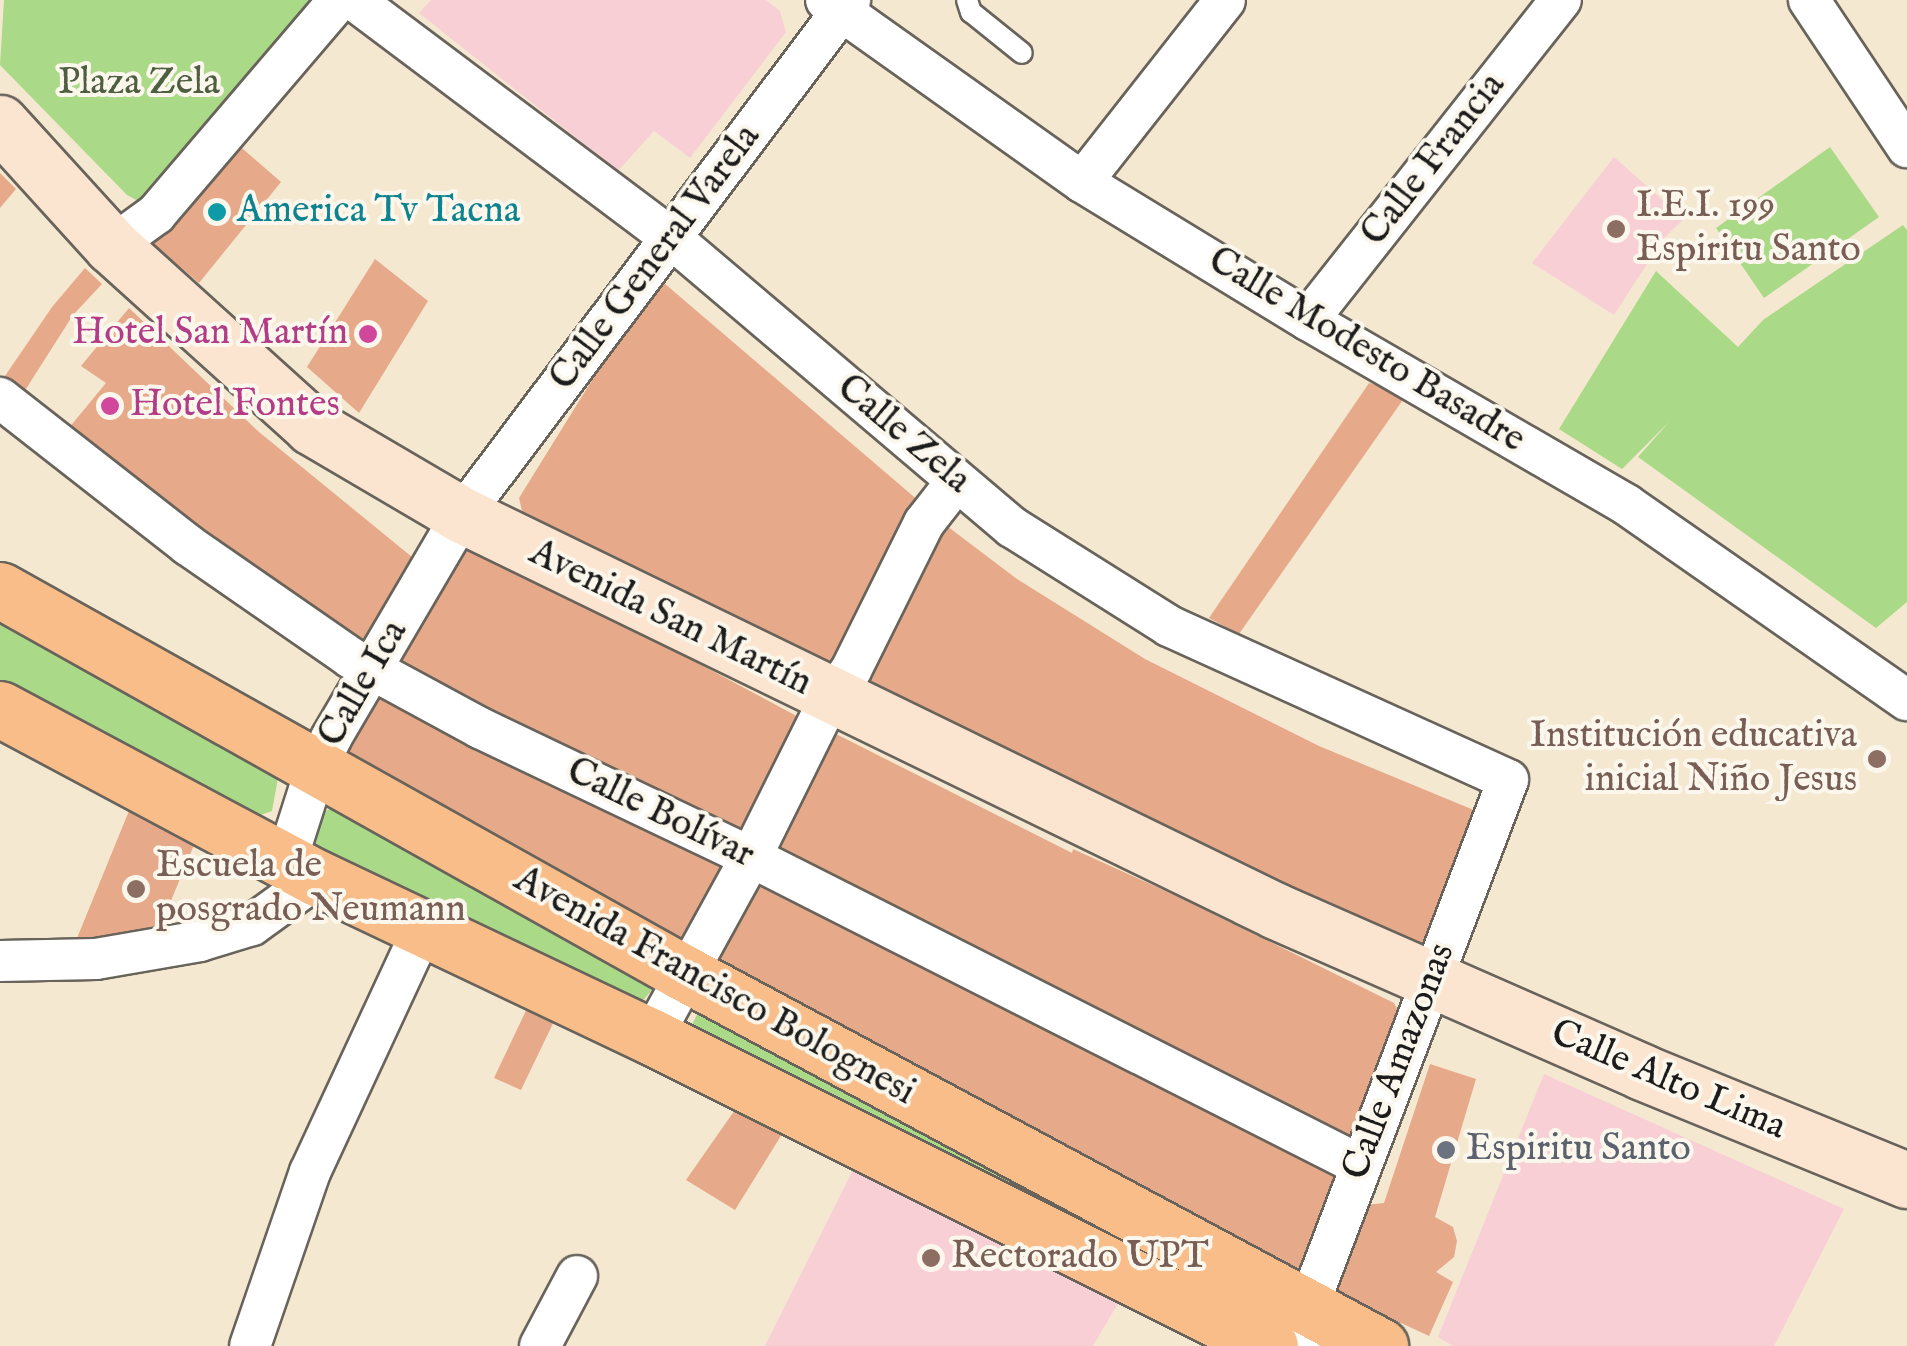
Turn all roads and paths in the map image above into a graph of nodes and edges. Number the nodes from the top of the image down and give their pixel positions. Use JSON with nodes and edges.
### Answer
{"nodes":[{"id":1,"x":339,"y":0,"type":"edge"},
{"id":2,"x":354,"y":0,"type":"edge"},
{"id":3,"x":967,"y":0,"type":"edge"},
{"id":4,"x":1225,"y":0,"type":"edge"},
{"id":5,"x":1561,"y":0,"type":"edge"},
{"id":6,"x":1809,"y":0,"type":"edge"},
{"id":7,"x":839,"y":4,"type":"edge"},
{"id":8,"x":1022,"y":52,"type":"dead end"},
{"id":9,"x":0,"y":123,"type":"edge"},
{"id":10,"x":1907,"y":146,"type":"edge"},
{"id":11,"x":1082,"y":182,"type":"junction"},
{"id":12,"x":671,"y":238,"type":"junction"},
{"id":13,"x":112,"y":246,"type":"junction"},
{"id":14,"x":1308,"y":320,"type":"junction"},
{"id":15,"x":0,"y":398,"type":"edge"},
{"id":16,"x":956,"y":482,"type":"junction"},
{"id":17,"x":462,"y":515,"type":"junction"},
{"id":18,"x":0,"y":590,"type":"edge"},
{"id":19,"x":374,"y":668,"type":"junction"},
{"id":20,"x":830,"y":698,"type":"junction"},
{"id":21,"x":1907,"y":700,"type":"edge"},
{"id":22,"x":0,"y":708,"type":"edge"},
{"id":23,"x":316,"y":768,"type":"junction"},
{"id":24,"x":1508,"y":780,"type":"joint"},
{"id":25,"x":751,"y":857,"type":"junction"},
{"id":26,"x":302,"y":870,"type":"junction"},
{"id":27,"x":424,"y":926,"type":"junction"},
{"id":28,"x":0,"y":961,"type":"edge"},
{"id":29,"x":684,"y":973,"type":"junction"},
{"id":30,"x":1431,"y":980,"type":"junction"},
{"id":31,"x":652,"y":1037,"type":"junction"},
{"id":32,"x":1360,"y":1165,"type":"junction"},
{"id":33,"x":1907,"y":1180,"type":"edge"},
{"id":34,"x":578,"y":1276,"type":"dead end"},
{"id":35,"x":1304,"y":1327,"type":"edge"},
{"id":36,"x":263,"y":1342,"type":"edge"},
{"id":37,"x":540,"y":1346,"type":"edge"},
{"id":38,"x":1270,"y":1346,"type":"edge"},
{"id":39,"x":1380,"y":1346,"type":"edge"}],
"edges":[{"from":1,"to":13,"type":"street"},
{"from":2,"to":12,"type":"street","name":"Calle Zela"},
{"from":3,"to":8,"type":"lane"},
{"from":4,"to":11,"type":"street"},
{"from":5,"to":14,"type":"street","name":"Calle Francia"},
{"from":6,"to":10,"type":"street"},
{"from":7,"to":11,"type":"street","name":"Calle Modesto Basadre"},
{"from":7,"to":12,"type":"street","name":"Calle General Varela"},
{"from":9,"to":13,"type":"street","name":"Avenida San Martín"},
{"from":11,"to":14,"type":"street","name":"Calle Modesto Basadre"},
{"from":12,"to":16,"type":"street","name":"Calle Zela"},
{"from":12,"to":17,"type":"street","name":"Calle General Varela"},
{"from":13,"to":17,"type":"street","name":"Avenida San Martín"},
{"from":14,"to":21,"type":"street","name":"Calle Modesto Basadre"},
{"from":15,"to":19,"type":"street","name":"Calle Bolívar"},
{"from":16,"to":20,"type":"street"},
{"from":16,"to":24,"type":"street","name":"Calle Zela"},
{"from":17,"to":19,"type":"street","name":"Calle Ica"},
{"from":17,"to":20,"type":"street","name":"Avenida San Martín"},
{"from":18,"to":23,"type":"main road","name":"Avenida Francisco Bolognesi"},
{"from":19,"to":23,"type":"street","name":"Calle Ica"},
{"from":19,"to":25,"type":"street","name":"Calle Bolívar"},
{"from":20,"to":25,"type":"street"},
{"from":20,"to":30,"type":"street","name":"Avenida San Martín"},
{"from":22,"to":26,"type":"main road","name":"Avenida Francisco Bolognesi"},
{"from":23,"to":26,"type":"street","name":"Calle Ica"},
{"from":23,"to":29,"type":"main road","name":"Avenida Francisco Bolognesi"},
{"from":24,"to":30,"type":"street","name":"Calle Amazonas"},
{"from":25,"to":29,"type":"street"},
{"from":25,"to":32,"type":"street","name":"Calle Bolívar"},
{"from":26,"to":27,"type":"main road","name":"Avenida Francisco Bolognesi"},
{"from":26,"to":28,"type":"street"},
{"from":27,"to":31,"type":"main road","name":"Avenida Francisco Bolognesi"},
{"from":27,"to":36,"type":"street"},
{"from":29,"to":31,"type":"street"},
{"from":29,"to":35,"type":"main road","name":"Avenida Francisco Bolognesi"},
{"from":30,"to":32,"type":"street","name":"Calle Amazonas"},
{"from":30,"to":33,"type":"street","name":"Calle Alto Lima"},
{"from":31,"to":38,"type":"main road","name":"Avenida Francisco Bolognesi"},
{"from":32,"to":35,"type":"street","name":"Calle Amazonas"},
{"from":34,"to":37,"type":"street"},
{"from":35,"to":39,"type":"main road","name":"Avenida Francisco Bolognesi"}]}
